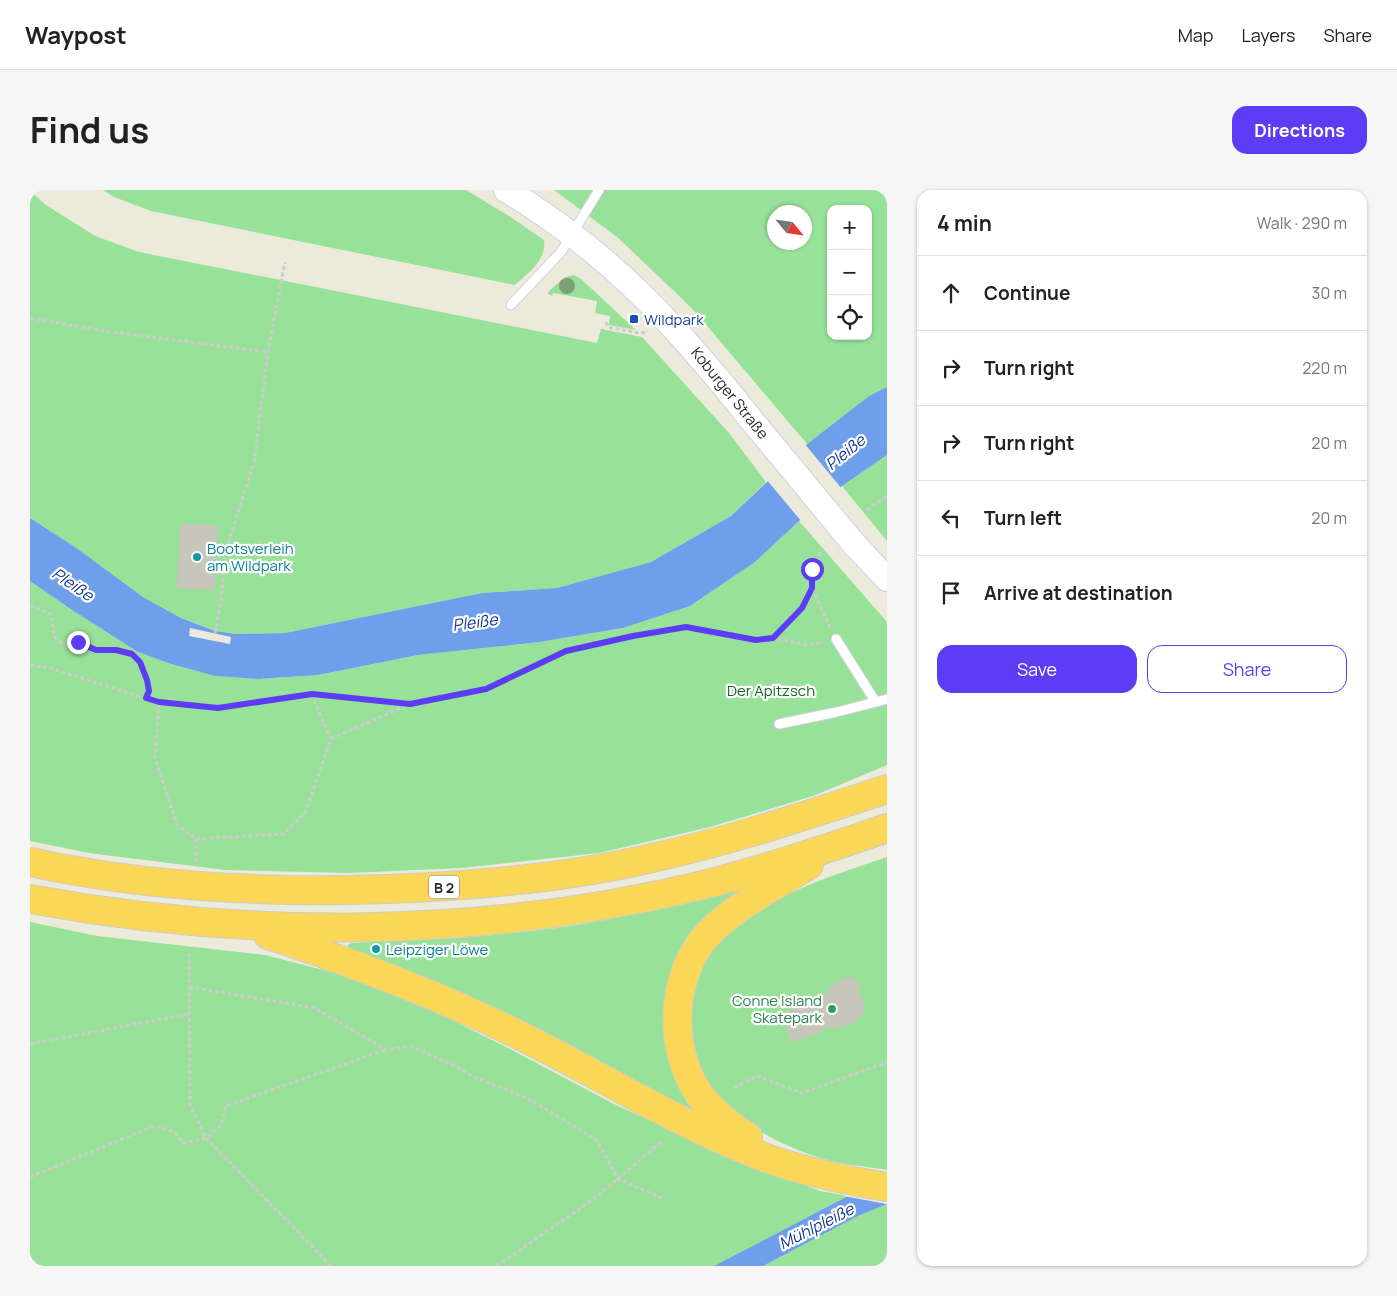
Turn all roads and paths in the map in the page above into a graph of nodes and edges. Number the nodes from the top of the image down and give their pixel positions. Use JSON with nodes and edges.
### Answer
{"nodes":[{"id":1,"x":506,"y":190,"type":"edge"},
{"id":2,"x":599,"y":190,"type":"edge"},
{"id":3,"x":572,"y":233,"type":"junction"},
{"id":4,"x":285,"y":262,"type":"dead end"},
{"id":5,"x":511,"y":305,"type":"dead end"},
{"id":6,"x":30,"y":318,"type":"edge"},
{"id":7,"x":606,"y":322,"type":"dead end"},
{"id":8,"x":672,"y":324,"type":"junction"},
{"id":9,"x":268,"y":352,"type":"junction"},
{"id":10,"x":887,"y":496,"type":"edge"},
{"id":11,"x":867,"y":510,"type":"dead end"},
{"id":12,"x":821,"y":552,"type":"dead end"},
{"id":13,"x":887,"y":579,"type":"edge"},
{"id":14,"x":812,"y":588,"type":"junction"},
{"id":15,"x":30,"y":605,"type":"edge"},
{"id":16,"x":215,"y":633,"type":"dead end"},
{"id":17,"x":773,"y":638,"type":"junction"},
{"id":18,"x":836,"y":639,"type":"junction"},
{"id":19,"x":30,"y":665,"type":"edge"},
{"id":20,"x":312,"y":694,"type":"junction"},
{"id":21,"x":146,"y":698,"type":"junction"},
{"id":22,"x":887,"y":699,"type":"edge"},
{"id":23,"x":875,"y":701,"type":"junction"},
{"id":24,"x":159,"y":702,"type":"junction"},
{"id":25,"x":410,"y":704,"type":"junction"},
{"id":26,"x":779,"y":724,"type":"dead end"},
{"id":27,"x":331,"y":739,"type":"junction"},
{"id":28,"x":887,"y":789,"type":"edge"},
{"id":29,"x":887,"y":828,"type":"edge"},
{"id":30,"x":196,"y":839,"type":"junction"},
{"id":31,"x":849,"y":841,"type":"junction"},
{"id":32,"x":30,"y":862,"type":"edge"},
{"id":33,"x":196,"y":869,"type":"dead end"},
{"id":34,"x":30,"y":899,"type":"edge"},
{"id":35,"x":238,"y":924,"type":"junction"},
{"id":36,"x":189,"y":953,"type":"dead end"},
{"id":37,"x":189,"y":987,"type":"junction"},
{"id":38,"x":189,"y":1014,"type":"junction"},
{"id":39,"x":30,"y":1044,"type":"edge"},
{"id":40,"x":386,"y":1050,"type":"junction"},
{"id":41,"x":887,"y":1062,"type":"edge"},
{"id":42,"x":734,"y":1088,"type":"dead end"},
{"id":43,"x":206,"y":1138,"type":"junction"},
{"id":44,"x":662,"y":1141,"type":"dead end"},
{"id":45,"x":792,"y":1165,"type":"junction"},
{"id":46,"x":30,"y":1177,"type":"edge"},
{"id":47,"x":618,"y":1179,"type":"junction"},
{"id":48,"x":887,"y":1187,"type":"edge"},
{"id":49,"x":662,"y":1198,"type":"dead end"},
{"id":50,"x":331,"y":1266,"type":"edge"},
{"id":51,"x":497,"y":1266,"type":"edge"}],
"edges":[{"from":1,"to":3,"type":"main road","name":"Koburger Straße"},
{"from":2,"to":3,"type":"lane"},
{"from":3,"to":5,"type":"lane"},
{"from":3,"to":8,"type":"main road","name":"Koburger Straße"},
{"from":4,"to":9,"type":"path"},
{"from":6,"to":9,"type":"path"},
{"from":7,"to":8,"type":"path"},
{"from":8,"to":13,"type":"main road","name":"Koburger Straße","bridge":true},
{"from":9,"to":16,"type":"path"},
{"from":10,"to":11,"type":"path"},
{"from":12,"to":14,"type":"path"},
{"from":14,"to":17,"type":"path"},
{"from":14,"to":18,"type":"path"},
{"from":15,"to":21,"type":"path"},
{"from":17,"to":18,"type":"path"},
{"from":17,"to":25,"type":"path"},
{"from":18,"to":23,"type":"lane"},
{"from":19,"to":21,"type":"path"},
{"from":20,"to":24,"type":"path"},
{"from":20,"to":25,"type":"path"},
{"from":20,"to":27,"type":"path"},
{"from":21,"to":24,"type":"path"},
{"from":22,"to":23,"type":"lane"},
{"from":23,"to":26,"type":"lane"},
{"from":24,"to":30,"type":"path"},
{"from":25,"to":27,"type":"path"},
{"from":27,"to":30,"type":"path"},
{"from":28,"to":32,"type":"highway","number":"B 2"},
{"from":29,"to":31,"type":"highway"},
{"from":30,"to":33,"type":"path"},
{"from":31,"to":35,"type":"highway"},
{"from":31,"to":45,"type":"highway"},
{"from":34,"to":35,"type":"highway"},
{"from":35,"to":45,"type":"highway"},
{"from":36,"to":37,"type":"path"},
{"from":37,"to":38,"type":"path"},
{"from":37,"to":40,"type":"path"},
{"from":38,"to":39,"type":"path"},
{"from":38,"to":43,"type":"path"},
{"from":40,"to":43,"type":"path"},
{"from":40,"to":47,"type":"path"},
{"from":41,"to":42,"type":"path"},
{"from":43,"to":46,"type":"path"},
{"from":43,"to":50,"type":"path"},
{"from":44,"to":47,"type":"path"},
{"from":45,"to":48,"type":"highway"},
{"from":47,"to":49,"type":"path"},
{"from":47,"to":51,"type":"path"}]}
